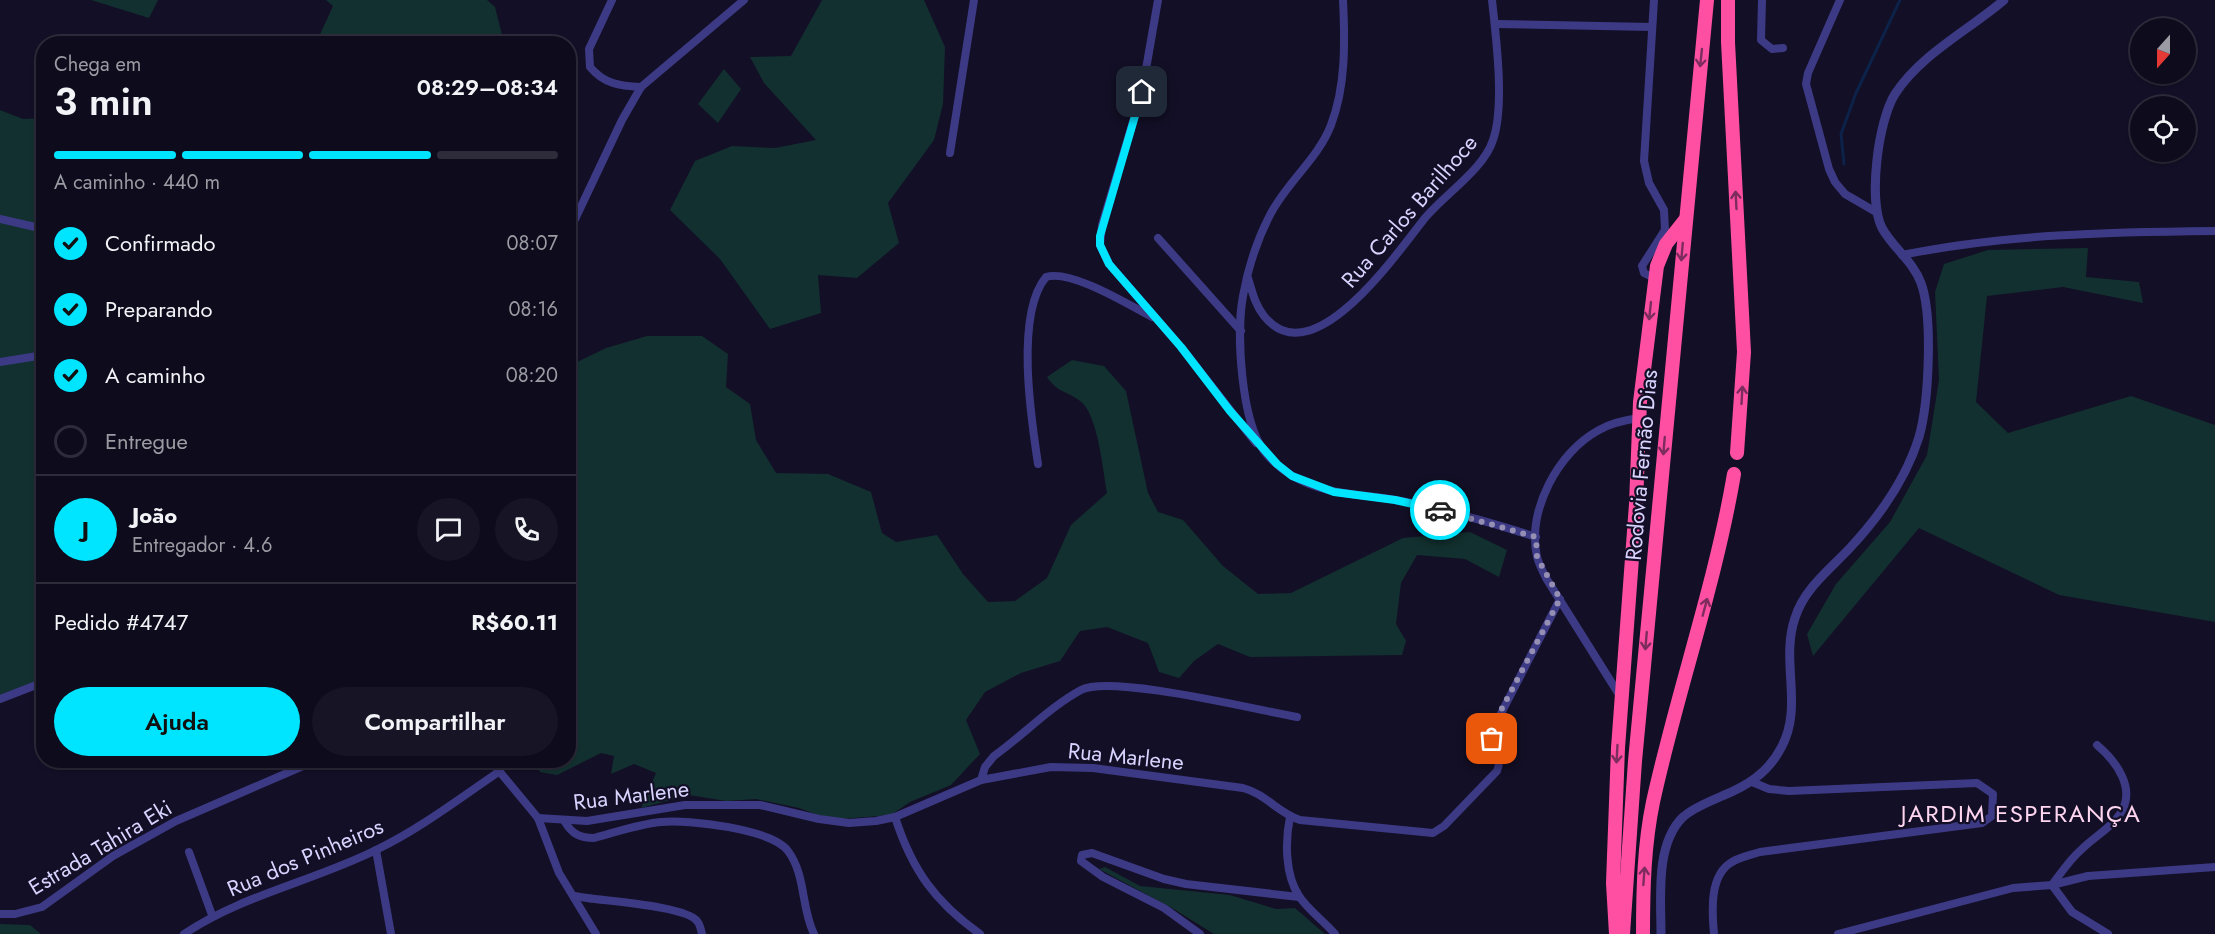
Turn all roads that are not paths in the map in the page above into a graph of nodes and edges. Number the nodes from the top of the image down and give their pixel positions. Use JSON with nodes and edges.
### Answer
{"nodes":[{"id":1,"x":612,"y":0,"type":"edge"},
{"id":2,"x":744,"y":0,"type":"edge"},
{"id":3,"x":974,"y":0,"type":"edge"},
{"id":4,"x":1158,"y":0,"type":"edge"},
{"id":5,"x":1343,"y":0,"type":"edge"},
{"id":6,"x":1492,"y":0,"type":"edge"},
{"id":7,"x":1654,"y":0,"type":"edge"},
{"id":8,"x":1707,"y":0,"type":"edge"},
{"id":9,"x":1728,"y":0,"type":"edge"},
{"id":10,"x":1762,"y":0,"type":"edge"},
{"id":11,"x":1840,"y":0,"type":"edge"},
{"id":12,"x":2004,"y":0,"type":"edge"},
{"id":13,"x":1495,"y":24,"type":"junction"},
{"id":14,"x":1652,"y":27,"type":"junction"},
{"id":15,"x":1783,"y":48,"type":"dead end"},
{"id":16,"x":641,"y":87,"type":"junction"},
{"id":17,"x":950,"y":153,"type":"dead end"},
{"id":18,"x":1876,"y":212,"type":"junction"},
{"id":19,"x":576,"y":217,"type":"edge"},
{"id":20,"x":0,"y":219,"type":"edge"},
{"id":21,"x":1685,"y":220,"type":"junction"},
{"id":22,"x":36,"y":227,"type":"edge"},
{"id":23,"x":2215,"y":231,"type":"edge"},
{"id":24,"x":1158,"y":238,"type":"dead end"},
{"id":25,"x":1902,"y":255,"type":"junction"},
{"id":26,"x":1247,"y":276,"type":"junction"},
{"id":27,"x":1654,"y":278,"type":"junction"},
{"id":28,"x":1159,"y":321,"type":"junction"},
{"id":29,"x":1241,"y":331,"type":"junction"},
{"id":30,"x":36,"y":355,"type":"edge"},
{"id":31,"x":0,"y":362,"type":"edge"},
{"id":32,"x":1639,"y":418,"type":"junction"},
{"id":33,"x":1263,"y":450,"type":"junction"},
{"id":34,"x":1737,"y":453,"type":"dead end"},
{"id":35,"x":1038,"y":464,"type":"dead end"},
{"id":36,"x":1734,"y":474,"type":"dead end"},
{"id":37,"x":1536,"y":537,"type":"junction"},
{"id":38,"x":1560,"y":599,"type":"junction"},
{"id":39,"x":36,"y":685,"type":"edge"},
{"id":40,"x":1620,"y":696,"type":"junction"},
{"id":41,"x":0,"y":699,"type":"edge"},
{"id":42,"x":1297,"y":717,"type":"dead end"},
{"id":43,"x":2097,"y":745,"type":"dead end"},
{"id":44,"x":298,"y":768,"type":"edge"},
{"id":45,"x":497,"y":768,"type":"edge"},
{"id":46,"x":500,"y":771,"type":"junction"},
{"id":47,"x":981,"y":780,"type":"junction"},
{"id":48,"x":1752,"y":782,"type":"junction"},
{"id":49,"x":1290,"y":817,"type":"junction"},
{"id":50,"x":538,"y":818,"type":"junction"},
{"id":51,"x":895,"y":818,"type":"junction"},
{"id":52,"x":565,"y":822,"type":"junction"},
{"id":53,"x":376,"y":850,"type":"junction"},
{"id":54,"x":189,"y":852,"type":"dead end"},
{"id":55,"x":2215,"y":867,"type":"edge"},
{"id":56,"x":2052,"y":885,"type":"junction"},
{"id":57,"x":574,"y":896,"type":"junction"},
{"id":58,"x":1299,"y":897,"type":"junction"},
{"id":59,"x":0,"y":914,"type":"edge"},
{"id":60,"x":212,"y":915,"type":"junction"},
{"id":61,"x":184,"y":934,"type":"edge"},
{"id":62,"x":391,"y":934,"type":"edge"},
{"id":63,"x":596,"y":934,"type":"edge"},
{"id":64,"x":702,"y":934,"type":"edge"},
{"id":65,"x":814,"y":934,"type":"edge"},
{"id":66,"x":980,"y":934,"type":"edge"},
{"id":67,"x":1200,"y":934,"type":"edge"},
{"id":68,"x":1335,"y":934,"type":"edge"},
{"id":69,"x":1616,"y":934,"type":"edge"},
{"id":70,"x":1623,"y":934,"type":"edge"},
{"id":71,"x":1643,"y":934,"type":"edge"},
{"id":72,"x":1661,"y":934,"type":"edge"},
{"id":73,"x":1714,"y":934,"type":"edge"},
{"id":74,"x":1838,"y":934,"type":"edge"},
{"id":75,"x":2108,"y":934,"type":"edge"}],
"edges":[{"from":1,"to":16,"type":"street"},
{"from":2,"to":16,"type":"street"},
{"from":3,"to":17,"type":"street"},
{"from":4,"to":28,"type":"street"},
{"from":5,"to":26,"type":"street"},
{"from":6,"to":13,"type":"street","name":"Rua Carlos Barilhoce"},
{"from":7,"to":14,"type":"street"},
{"from":8,"to":21,"type":"highway","name":"Rodovia Fernão Dias","one_way":true},
{"from":34,"to":9,"type":"highway","one_way":true},
{"from":10,"to":15,"type":"street"},
{"from":11,"to":18,"type":"street"},
{"from":12,"to":18,"type":"street"},
{"from":13,"to":14,"type":"street"},
{"from":13,"to":26,"type":"street","name":"Rua Carlos Barilhoce"},
{"from":14,"to":27,"type":"street"},
{"from":16,"to":19,"type":"street"},
{"from":18,"to":25,"type":"street"},
{"from":20,"to":22,"type":"street"},
{"from":21,"to":27,"type":"highway"},
{"from":21,"to":70,"type":"highway","name":"Rodovia Fernão Dias","one_way":true},
{"from":23,"to":25,"type":"street"},
{"from":24,"to":29,"type":"street"},
{"from":25,"to":48,"type":"street"},
{"from":26,"to":29,"type":"street"},
{"from":27,"to":32,"type":"highway","one_way":true},
{"from":28,"to":33,"type":"street"},
{"from":28,"to":35,"type":"street"},
{"from":29,"to":33,"type":"street"},
{"from":30,"to":31,"type":"street"},
{"from":32,"to":37,"type":"street"},
{"from":32,"to":40,"type":"highway"},
{"from":33,"to":37,"type":"street"},
{"from":71,"to":36,"type":"highway","one_way":true},
{"from":37,"to":38,"type":"street"},
{"from":38,"to":40,"type":"street"},
{"from":38,"to":49,"type":"street","name":"Rua Marlene"},
{"from":39,"to":41,"type":"street"},
{"from":40,"to":69,"type":"highway","one_way":true},
{"from":42,"to":47,"type":"street"},
{"from":43,"to":56,"type":"street"},
{"from":44,"to":59,"type":"street","name":"Estrada Tahira Eki"},
{"from":45,"to":46,"type":"street"},
{"from":46,"to":50,"type":"street"},
{"from":46,"to":53,"type":"street","name":"Rua dos Pinheiros"},
{"from":47,"to":49,"type":"street","name":"Rua Marlene"},
{"from":47,"to":51,"type":"street","name":"Rua Marlene"},
{"from":48,"to":72,"type":"street"},
{"from":48,"to":73,"type":"street"},
{"from":49,"to":58,"type":"street"},
{"from":50,"to":52,"type":"street","name":"Rua Marlene"},
{"from":50,"to":57,"type":"street"},
{"from":51,"to":52,"type":"street","name":"Rua Marlene"},
{"from":51,"to":66,"type":"street"},
{"from":52,"to":65,"type":"street"},
{"from":53,"to":60,"type":"street","name":"Rua dos Pinheiros"},
{"from":53,"to":62,"type":"street"},
{"from":54,"to":60,"type":"street"},
{"from":55,"to":56,"type":"street"},
{"from":56,"to":74,"type":"street"},
{"from":56,"to":75,"type":"street"},
{"from":57,"to":63,"type":"street"},
{"from":57,"to":64,"type":"street"},
{"from":58,"to":67,"type":"street"},
{"from":58,"to":68,"type":"street"},
{"from":60,"to":61,"type":"street","name":"Rua dos Pinheiros"}]}
